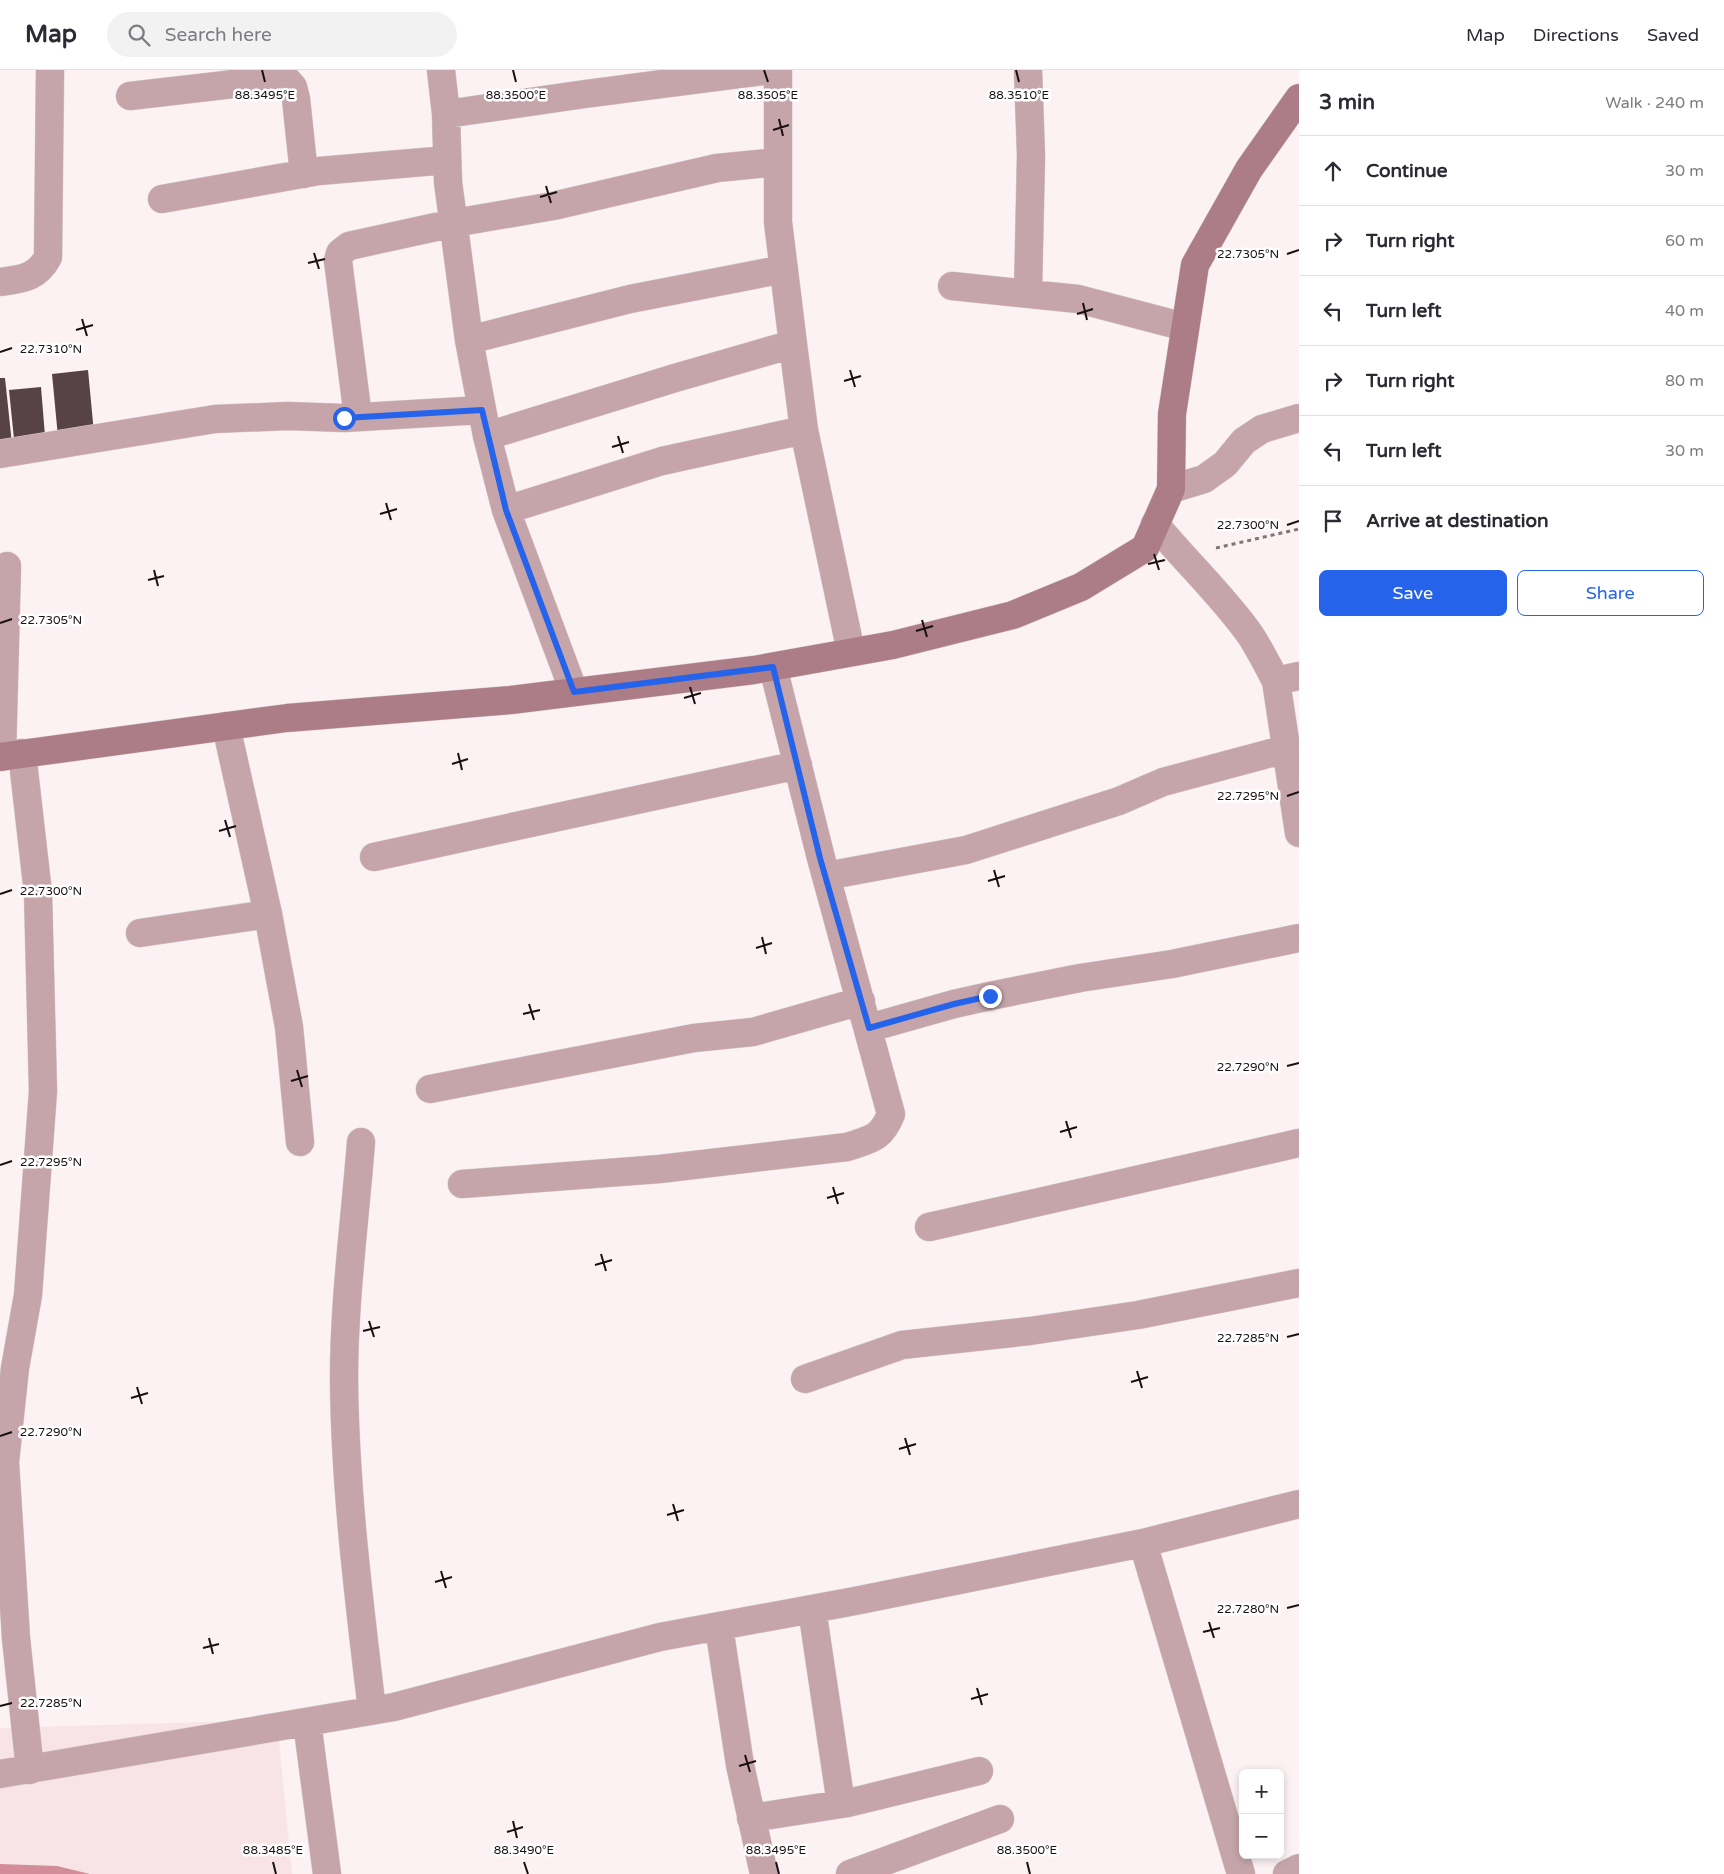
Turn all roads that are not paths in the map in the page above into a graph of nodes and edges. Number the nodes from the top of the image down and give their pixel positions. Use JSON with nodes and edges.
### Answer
{"nodes":[{"id":1,"x":50,"y":70,"type":"edge"},
{"id":2,"x":441,"y":70,"type":"edge"},
{"id":3,"x":770,"y":70,"type":"edge"},
{"id":4,"x":778,"y":70,"type":"edge"},
{"id":5,"x":1028,"y":70,"type":"edge"},
{"id":6,"x":657,"y":77,"type":"edge"},
{"id":7,"x":583,"y":82,"type":"edge"},
{"id":8,"x":130,"y":96,"type":"dead end"},
{"id":9,"x":1299,"y":98,"type":"edge"},
{"id":10,"x":446,"y":114,"type":"junction"},
{"id":11,"x":447,"y":160,"type":"junction"},
{"id":12,"x":778,"y":162,"type":"junction"},
{"id":13,"x":304,"y":174,"type":"junction"},
{"id":14,"x":162,"y":199,"type":"dead end"},
{"id":15,"x":454,"y":223,"type":"junction"},
{"id":16,"x":784,"y":268,"type":"junction"},
{"id":17,"x":0,"y":282,"type":"edge"},
{"id":18,"x":952,"y":286,"type":"dead end"},
{"id":19,"x":1028,"y":292,"type":"junction"},
{"id":20,"x":1185,"y":327,"type":"junction"},
{"id":21,"x":469,"y":340,"type":"junction"},
{"id":22,"x":793,"y":344,"type":"junction"},
{"id":23,"x":482,"y":410,"type":"junction"},
{"id":24,"x":358,"y":417,"type":"junction"},
{"id":25,"x":1299,"y":418,"type":"edge"},
{"id":26,"x":804,"y":430,"type":"junction"},
{"id":27,"x":487,"y":436,"type":"junction"},
{"id":28,"x":0,"y":454,"type":"edge"},
{"id":29,"x":1171,"y":488,"type":"junction"},
{"id":30,"x":506,"y":510,"type":"junction"},
{"id":31,"x":1155,"y":524,"type":"junction"},
{"id":32,"x":7,"y":566,"type":"dead end"},
{"id":33,"x":851,"y":652,"type":"junction"},
{"id":34,"x":773,"y":667,"type":"junction"},
{"id":35,"x":1287,"y":678,"type":"edge"},
{"id":36,"x":574,"y":692,"type":"junction"},
{"id":37,"x":226,"y":726,"type":"junction"},
{"id":38,"x":1286,"y":749,"type":"junction"},
{"id":39,"x":8,"y":756,"type":"edge"},
{"id":40,"x":798,"y":765,"type":"junction"},
{"id":41,"x":1299,"y":833,"type":"edge"},
{"id":42,"x":374,"y":857,"type":"dead end"},
{"id":43,"x":826,"y":876,"type":"junction"},
{"id":44,"x":268,"y":914,"type":"junction"},
{"id":45,"x":140,"y":933,"type":"dead end"},
{"id":46,"x":1299,"y":938,"type":"edge"},
{"id":47,"x":861,"y":1001,"type":"junction"},
{"id":48,"x":869,"y":1028,"type":"junction"},
{"id":49,"x":430,"y":1088,"type":"dead end"},
{"id":50,"x":300,"y":1142,"type":"dead end"},
{"id":51,"x":361,"y":1142,"type":"dead end"},
{"id":52,"x":1299,"y":1142,"type":"edge"},
{"id":53,"x":462,"y":1184,"type":"dead end"},
{"id":54,"x":929,"y":1227,"type":"dead end"},
{"id":55,"x":1299,"y":1284,"type":"edge"},
{"id":56,"x":804,"y":1379,"type":"dead end"},
{"id":57,"x":1299,"y":1504,"type":"edge"},
{"id":58,"x":1144,"y":1543,"type":"junction"},
{"id":59,"x":812,"y":1609,"type":"junction"},
{"id":60,"x":719,"y":1627,"type":"junction"},
{"id":61,"x":372,"y":1710,"type":"junction"},
{"id":62,"x":307,"y":1722,"type":"junction"},
{"id":63,"x":30,"y":1770,"type":"junction"},
{"id":64,"x":979,"y":1771,"type":"dead end"},
{"id":65,"x":0,"y":1774,"type":"edge"},
{"id":66,"x":842,"y":1804,"type":"junction"},
{"id":67,"x":751,"y":1818,"type":"junction"},
{"id":68,"x":1000,"y":1819,"type":"dead end"},
{"id":69,"x":1299,"y":1868,"type":"edge"},
{"id":70,"x":327,"y":1874,"type":"edge"},
{"id":71,"x":764,"y":1874,"type":"edge"},
{"id":72,"x":850,"y":1874,"type":"edge"},
{"id":73,"x":1242,"y":1874,"type":"edge"},
{"id":74,"x":1287,"y":1874,"type":"edge"}],
"edges":[{"from":1,"to":17,"type":"street"},
{"from":2,"to":10,"type":"street"},
{"from":3,"to":6,"type":"street"},
{"from":4,"to":12,"type":"street"},
{"from":5,"to":19,"type":"street"},
{"from":6,"to":7,"type":"street"},
{"from":7,"to":10,"type":"street"},
{"from":8,"to":13,"type":"street"},
{"from":9,"to":20,"type":"street"},
{"from":10,"to":11,"type":"street"},
{"from":11,"to":13,"type":"street"},
{"from":11,"to":15,"type":"street"},
{"from":12,"to":15,"type":"street"},
{"from":12,"to":16,"type":"street"},
{"from":13,"to":14,"type":"street"},
{"from":15,"to":21,"type":"street"},
{"from":15,"to":24,"type":"street"},
{"from":16,"to":21,"type":"street"},
{"from":16,"to":22,"type":"street"},
{"from":18,"to":19,"type":"street"},
{"from":19,"to":20,"type":"street"},
{"from":20,"to":29,"type":"street"},
{"from":21,"to":23,"type":"street"},
{"from":22,"to":26,"type":"street"},
{"from":22,"to":27,"type":"street"},
{"from":23,"to":24,"type":"street"},
{"from":23,"to":27,"type":"street"},
{"from":24,"to":28,"type":"street"},
{"from":25,"to":29,"type":"street"},
{"from":26,"to":30,"type":"street"},
{"from":26,"to":33,"type":"street"},
{"from":27,"to":30,"type":"street"},
{"from":29,"to":31,"type":"street"},
{"from":30,"to":36,"type":"street"},
{"from":31,"to":33,"type":"street"},
{"from":31,"to":35,"type":"street"},
{"from":32,"to":39,"type":"street"},
{"from":33,"to":34,"type":"street"},
{"from":34,"to":36,"type":"street"},
{"from":34,"to":40,"type":"street"},
{"from":35,"to":38,"type":"street"},
{"from":36,"to":37,"type":"street"},
{"from":37,"to":39,"type":"street"},
{"from":37,"to":44,"type":"street"},
{"from":38,"to":41,"type":"street"},
{"from":38,"to":43,"type":"street"},
{"from":39,"to":63,"type":"street"},
{"from":40,"to":42,"type":"street"},
{"from":40,"to":43,"type":"street"},
{"from":43,"to":47,"type":"street"},
{"from":44,"to":45,"type":"street"},
{"from":44,"to":50,"type":"street"},
{"from":46,"to":48,"type":"street"},
{"from":47,"to":48,"type":"street"},
{"from":47,"to":49,"type":"street"},
{"from":48,"to":53,"type":"street"},
{"from":51,"to":61,"type":"street"},
{"from":52,"to":54,"type":"street"},
{"from":55,"to":56,"type":"street"},
{"from":57,"to":58,"type":"street"},
{"from":58,"to":59,"type":"street"},
{"from":58,"to":73,"type":"street"},
{"from":59,"to":60,"type":"street"},
{"from":59,"to":66,"type":"street"},
{"from":60,"to":61,"type":"street"},
{"from":60,"to":67,"type":"street"},
{"from":61,"to":62,"type":"street"},
{"from":62,"to":63,"type":"street"},
{"from":62,"to":70,"type":"street"},
{"from":63,"to":65,"type":"street"},
{"from":64,"to":66,"type":"street"},
{"from":66,"to":67,"type":"street"},
{"from":67,"to":71,"type":"street"},
{"from":68,"to":72,"type":"street"},
{"from":69,"to":74,"type":"street"}]}
